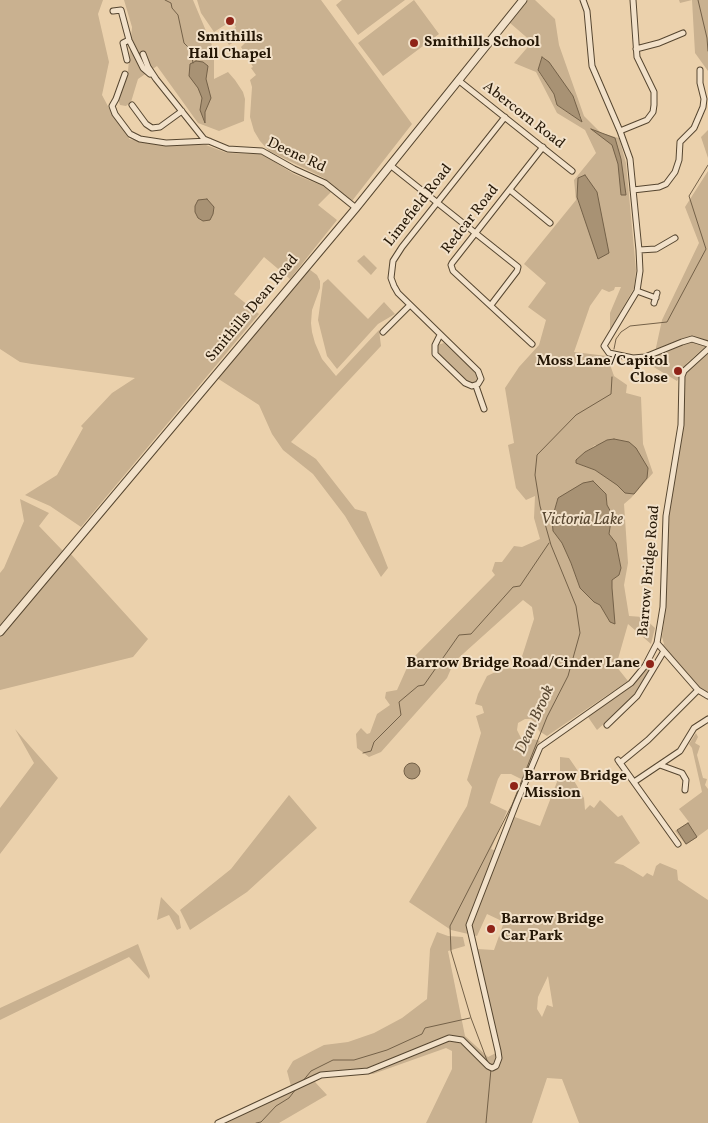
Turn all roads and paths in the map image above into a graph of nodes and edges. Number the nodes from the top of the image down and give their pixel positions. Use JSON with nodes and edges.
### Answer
{"nodes":[{"id":1,"x":523,"y":0,"type":"edge"},
{"id":2,"x":583,"y":0,"type":"edge"},
{"id":3,"x":633,"y":0,"type":"edge"},
{"id":4,"x":113,"y":12,"type":"dead end"},
{"id":5,"x":683,"y":33,"type":"dead end"},
{"id":6,"x":671,"y":38,"type":"junction"},
{"id":7,"x":129,"y":40,"type":"junction"},
{"id":8,"x":674,"y":44,"type":"dead end"},
{"id":9,"x":636,"y":49,"type":"junction"},
{"id":10,"x":143,"y":54,"type":"dead end"},
{"id":11,"x":127,"y":60,"type":"dead end"},
{"id":12,"x":701,"y":72,"type":"dead end"},
{"id":13,"x":124,"y":74,"type":"dead end"},
{"id":14,"x":156,"y":79,"type":"junction"},
{"id":15,"x":458,"y":80,"type":"junction"},
{"id":16,"x":132,"y":105,"type":"dead end"},
{"id":17,"x":182,"y":111,"type":"junction"},
{"id":18,"x":505,"y":117,"type":"junction"},
{"id":19,"x":620,"y":131,"type":"junction"},
{"id":20,"x":210,"y":141,"type":"junction"},
{"id":21,"x":543,"y":147,"type":"junction"},
{"id":22,"x":390,"y":165,"type":"junction"},
{"id":23,"x":572,"y":171,"type":"dead end"},
{"id":24,"x":510,"y":190,"type":"junction"},
{"id":25,"x":633,"y":190,"type":"junction"},
{"id":26,"x":437,"y":202,"type":"junction"},
{"id":27,"x":356,"y":208,"type":"junction"},
{"id":28,"x":550,"y":223,"type":"dead end"},
{"id":29,"x":475,"y":232,"type":"junction"},
{"id":30,"x":674,"y":248,"type":"dead end"},
{"id":31,"x":639,"y":250,"type":"junction"},
{"id":32,"x":637,"y":291,"type":"junction"},
{"id":33,"x":655,"y":298,"type":"dead end"},
{"id":34,"x":410,"y":305,"type":"junction"},
{"id":35,"x":491,"y":305,"type":"junction"},
{"id":36,"x":383,"y":332,"type":"dead end"},
{"id":37,"x":440,"y":335,"type":"junction"},
{"id":38,"x":532,"y":344,"type":"dead end"},
{"id":39,"x":708,"y":344,"type":"edge"},
{"id":40,"x":708,"y":349,"type":"edge"},
{"id":41,"x":476,"y":386,"type":"junction"},
{"id":42,"x":483,"y":409,"type":"dead end"},
{"id":43,"x":0,"y":632,"type":"edge"},
{"id":44,"x":657,"y":643,"type":"junction"},
{"id":45,"x":664,"y":651,"type":"junction"},
{"id":46,"x":698,"y":690,"type":"junction"},
{"id":47,"x":708,"y":696,"type":"edge"},
{"id":48,"x":708,"y":719,"type":"edge"},
{"id":49,"x":607,"y":724,"type":"dead end"},
{"id":50,"x":660,"y":764,"type":"junction"},
{"id":51,"x":634,"y":782,"type":"junction"},
{"id":52,"x":685,"y":790,"type":"dead end"},
{"id":53,"x":678,"y":844,"type":"dead end"},
{"id":54,"x":218,"y":1123,"type":"edge"}],
"edges":[{"from":1,"to":15,"type":"street","name":"Smithills Dean Road"},
{"from":2,"to":19,"type":"street"},
{"from":3,"to":9,"type":"street"},
{"from":4,"to":7,"type":"street"},
{"from":5,"to":6,"type":"street"},
{"from":6,"to":8,"type":"street"},
{"from":6,"to":9,"type":"street"},
{"from":7,"to":11,"type":"street"},
{"from":7,"to":14,"type":"street"},
{"from":9,"to":19,"type":"street"},
{"from":10,"to":14,"type":"street","name":"Deene Rd"},
{"from":12,"to":25,"type":"street"},
{"from":13,"to":20,"type":"street"},
{"from":14,"to":17,"type":"street","name":"Deene Rd"},
{"from":15,"to":18,"type":"street","name":"Abercorn Road"},
{"from":15,"to":22,"type":"street","name":"Smithills Dean Road"},
{"from":16,"to":17,"type":"street"},
{"from":17,"to":20,"type":"street","name":"Deene Rd"},
{"from":18,"to":21,"type":"street","name":"Abercorn Road"},
{"from":18,"to":26,"type":"street","name":"Limefield Road"},
{"from":19,"to":25,"type":"street"},
{"from":20,"to":27,"type":"street","name":"Deene Rd"},
{"from":21,"to":23,"type":"street","name":"Abercorn Road"},
{"from":21,"to":24,"type":"street","name":"Redcar Road"},
{"from":22,"to":26,"type":"street"},
{"from":22,"to":27,"type":"street","name":"Smithills Dean Road"},
{"from":24,"to":28,"type":"street"},
{"from":24,"to":29,"type":"street","name":"Redcar Road"},
{"from":25,"to":31,"type":"street"},
{"from":26,"to":29,"type":"street"},
{"from":26,"to":34,"type":"street","name":"Limefield Road"},
{"from":27,"to":43,"type":"street","name":"Smithills Dean Road"},
{"from":29,"to":35,"type":"street","name":"Redcar Road"},
{"from":29,"to":35,"type":"street"},
{"from":30,"to":31,"type":"street"},
{"from":31,"to":32,"type":"street"},
{"from":32,"to":33,"type":"street"},
{"from":32,"to":39,"type":"street"},
{"from":34,"to":36,"type":"street"},
{"from":34,"to":37,"type":"street","name":"Limefield Road"},
{"from":35,"to":38,"type":"street","name":"Redcar Road"},
{"from":37,"to":41,"type":"street","name":"Limefield Road"},
{"from":37,"to":41,"type":"street"},
{"from":40,"to":44,"type":"street","name":"Barrow Bridge Road"},
{"from":41,"to":42,"type":"street","name":"Limefield Road"},
{"from":44,"to":45,"type":"street"},
{"from":44,"to":54,"type":"street","name":"Barrow Bridge Road"},
{"from":45,"to":46,"type":"street"},
{"from":45,"to":49,"type":"street"},
{"from":46,"to":47,"type":"street"},
{"from":46,"to":51,"type":"street"},
{"from":48,"to":50,"type":"street"},
{"from":50,"to":51,"type":"street"},
{"from":50,"to":52,"type":"street"},
{"from":51,"to":53,"type":"street"}]}
